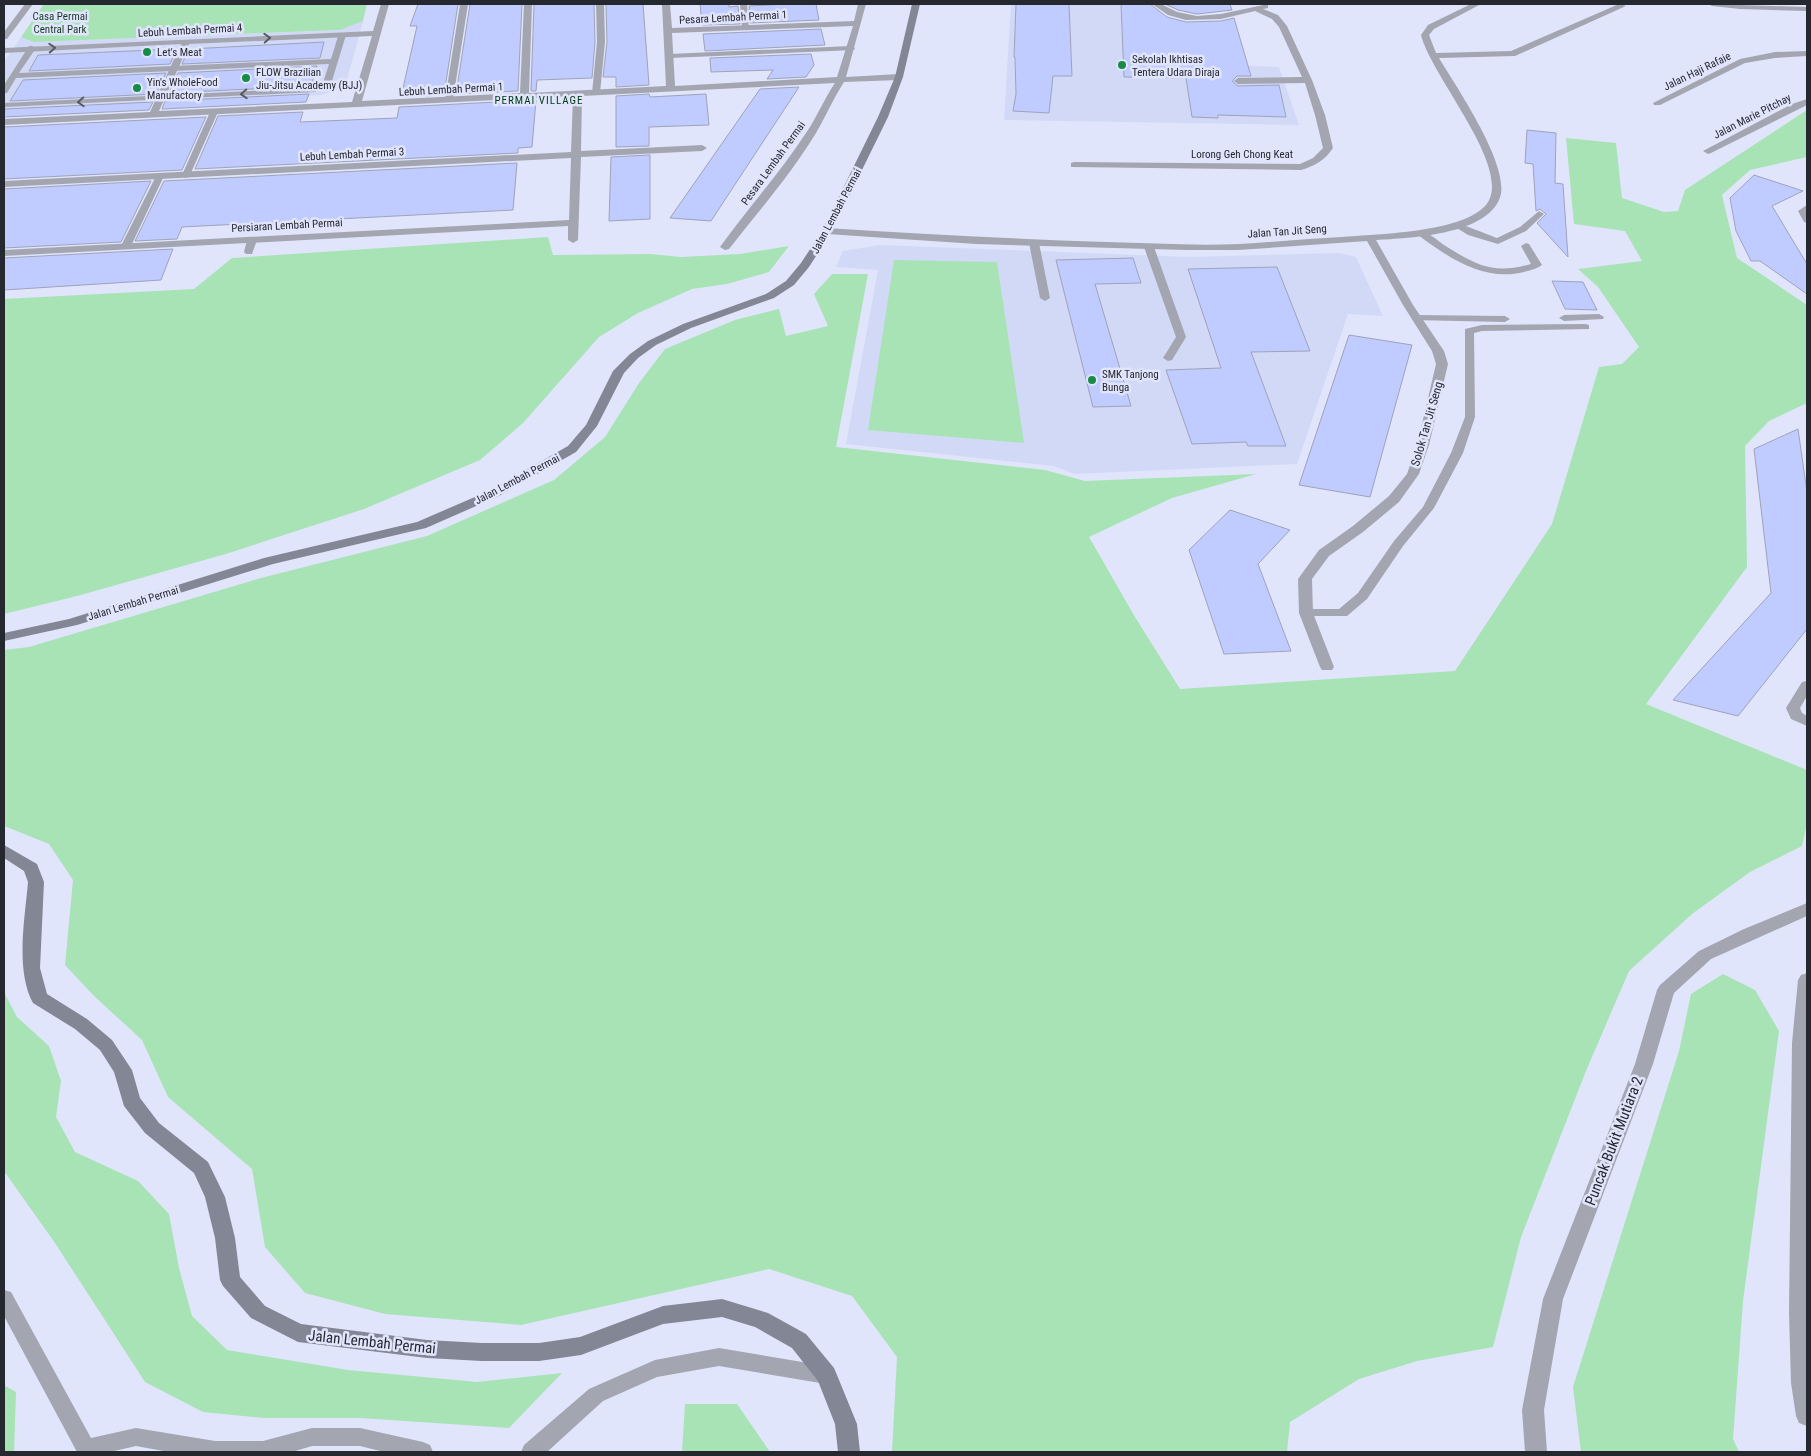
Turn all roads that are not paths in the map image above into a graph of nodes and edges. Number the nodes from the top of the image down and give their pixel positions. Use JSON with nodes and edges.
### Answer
{"nodes":[{"id":1,"x":29,"y":4,"type":"edge"},
{"id":2,"x":385,"y":4,"type":"edge"},
{"id":3,"x":464,"y":4,"type":"edge"},
{"id":4,"x":528,"y":4,"type":"edge"},
{"id":5,"x":600,"y":4,"type":"edge"},
{"id":6,"x":666,"y":4,"type":"edge"},
{"id":7,"x":742,"y":4,"type":"edge"},
{"id":8,"x":862,"y":4,"type":"edge"},
{"id":9,"x":916,"y":4,"type":"edge"},
{"id":10,"x":1156,"y":4,"type":"edge"},
{"id":11,"x":1271,"y":4,"type":"edge"},
{"id":12,"x":1477,"y":4,"type":"edge"},
{"id":13,"x":1712,"y":4,"type":"edge"},
{"id":14,"x":1622,"y":6,"type":"dead end"},
{"id":15,"x":1256,"y":9,"type":"junction"},
{"id":16,"x":1807,"y":9,"type":"edge"},
{"id":17,"x":858,"y":23,"type":"junction"},
{"id":18,"x":746,"y":28,"type":"junction"},
{"id":19,"x":668,"y":31,"type":"junction"},
{"id":20,"x":377,"y":33,"type":"junction"},
{"id":21,"x":342,"y":35,"type":"junction"},
{"id":22,"x":4,"y":37,"type":"edge"},
{"id":23,"x":186,"y":42,"type":"junction"},
{"id":24,"x":32,"y":48,"type":"junction"},
{"id":25,"x":851,"y":48,"type":"junction"},
{"id":26,"x":4,"y":50,"type":"edge"},
{"id":27,"x":1807,"y":53,"type":"edge"},
{"id":28,"x":669,"y":56,"type":"junction"},
{"id":29,"x":1434,"y":56,"type":"junction"},
{"id":30,"x":334,"y":61,"type":"junction"},
{"id":31,"x":173,"y":69,"type":"junction"},
{"id":32,"x":14,"y":76,"type":"junction"},
{"id":33,"x":899,"y":77,"type":"junction"},
{"id":34,"x":841,"y":80,"type":"junction"},
{"id":35,"x":1308,"y":80,"type":"junction"},
{"id":36,"x":1238,"y":81,"type":"dead end"},
{"id":37,"x":671,"y":89,"type":"junction"},
{"id":38,"x":4,"y":91,"type":"edge"},
{"id":39,"x":596,"y":93,"type":"junction"},
{"id":40,"x":578,"y":94,"type":"junction"},
{"id":41,"x":524,"y":96,"type":"junction"},
{"id":42,"x":160,"y":98,"type":"junction"},
{"id":43,"x":449,"y":100,"type":"junction"},
{"id":44,"x":1807,"y":102,"type":"edge"},
{"id":45,"x":1657,"y":103,"type":"dead end"},
{"id":46,"x":4,"y":105,"type":"edge"},
{"id":47,"x":356,"y":105,"type":"junction"},
{"id":48,"x":214,"y":112,"type":"junction"},
{"id":49,"x":153,"y":115,"type":"junction"},
{"id":50,"x":4,"y":122,"type":"edge"},
{"id":51,"x":702,"y":148,"type":"dead end"},
{"id":52,"x":1708,"y":151,"type":"dead end"},
{"id":53,"x":576,"y":155,"type":"junction"},
{"id":54,"x":1074,"y":165,"type":"dead end"},
{"id":55,"x":186,"y":175,"type":"junction"},
{"id":56,"x":160,"y":176,"type":"junction"},
{"id":57,"x":4,"y":184,"type":"edge"},
{"id":58,"x":1807,"y":208,"type":"edge"},
{"id":59,"x":1539,"y":214,"type":"dead end"},
{"id":60,"x":1807,"y":220,"type":"edge"},
{"id":61,"x":572,"y":223,"type":"junction"},
{"id":62,"x":1457,"y":225,"type":"junction"},
{"id":63,"x":827,"y":231,"type":"junction"},
{"id":64,"x":1421,"y":233,"type":"junction"},
{"id":65,"x":1370,"y":238,"type":"junction"},
{"id":66,"x":252,"y":240,"type":"junction"},
{"id":67,"x":572,"y":240,"type":"dead end"},
{"id":68,"x":1034,"y":243,"type":"junction"},
{"id":69,"x":126,"y":246,"type":"junction"},
{"id":70,"x":1526,"y":246,"type":"dead end"},
{"id":71,"x":725,"y":247,"type":"dead end"},
{"id":72,"x":1149,"y":247,"type":"junction"},
{"id":73,"x":249,"y":252,"type":"dead end"},
{"id":74,"x":4,"y":254,"type":"edge"},
{"id":75,"x":1044,"y":298,"type":"dead end"},
{"id":76,"x":1599,"y":317,"type":"dead end"},
{"id":77,"x":1416,"y":318,"type":"junction"},
{"id":78,"x":1584,"y":327,"type":"dead end"},
{"id":79,"x":1168,"y":358,"type":"dead end"},
{"id":80,"x":1306,"y":613,"type":"junction"},
{"id":81,"x":4,"y":637,"type":"edge"},
{"id":82,"x":1327,"y":667,"type":"dead end"},
{"id":83,"x":1807,"y":685,"type":"edge"},
{"id":84,"x":1807,"y":722,"type":"edge"},
{"id":85,"x":4,"y":851,"type":"edge"},
{"id":86,"x":1807,"y":909,"type":"edge"},
{"id":87,"x":1807,"y":980,"type":"edge"},
{"id":88,"x":4,"y":1298,"type":"edge"},
{"id":89,"x":826,"y":1375,"type":"junction"},
{"id":90,"x":1807,"y":1416,"type":"edge"},
{"id":91,"x":89,"y":1452,"type":"edge"},
{"id":92,"x":423,"y":1452,"type":"edge"},
{"id":93,"x":531,"y":1452,"type":"edge"},
{"id":94,"x":849,"y":1452,"type":"edge"},
{"id":95,"x":1536,"y":1452,"type":"edge"}],
"edges":[{"from":1,"to":22,"type":"street"},
{"from":2,"to":20,"type":"street"},
{"from":3,"to":43,"type":"lane"},
{"from":4,"to":41,"type":"street"},
{"from":5,"to":39,"type":"lane"},
{"from":6,"to":19,"type":"street","name":"Pesara Lembah Permai 1"},
{"from":7,"to":18,"type":"lane"},
{"from":8,"to":17,"type":"street","name":"Pesara Lembah Permai"},
{"from":9,"to":33,"type":"main road","name":"Jalan Lembah Permai"},
{"from":10,"to":15,"type":"street"},
{"from":11,"to":15,"type":"street"},
{"from":12,"to":29,"type":"street","name":"Jalan Tan Jit Seng"},
{"from":13,"to":16,"type":"street"},
{"from":14,"to":29,"type":"street"},
{"from":15,"to":35,"type":"street","name":"Lorong Geh Chong Keat"},
{"from":17,"to":18,"type":"street","name":"Pesara Lembah Permai 1"},
{"from":17,"to":25,"type":"street","name":"Pesara Lembah Permai"},
{"from":18,"to":19,"type":"street","name":"Pesara Lembah Permai 1"},
{"from":19,"to":28,"type":"street","name":"Pesara Lembah Permai 1"},
{"from":20,"to":21,"type":"street","name":"Lebuh Lembah Permai 4"},
{"from":20,"to":47,"type":"street"},
{"from":23,"to":21,"type":"street","name":"Lebuh Lembah Permai 4","one_way":true},
{"from":21,"to":30,"type":"lane"},
{"from":24,"to":23,"type":"street","name":"Lebuh Lembah Permai 4","one_way":true},
{"from":23,"to":31,"type":"street"},
{"from":24,"to":26,"type":"street","name":"Lebuh Lembah Permai 4"},
{"from":24,"to":32,"type":"lane"},
{"from":25,"to":28,"type":"lane"},
{"from":25,"to":34,"type":"street","name":"Pesara Lembah Permai"},
{"from":27,"to":45,"type":"street","name":"Jalan Haji Rafaie"},
{"from":28,"to":37,"type":"street","name":"Pesara Lembah Permai 1"},
{"from":29,"to":62,"type":"street","name":"Jalan Tan Jit Seng"},
{"from":30,"to":31,"type":"lane"},
{"from":30,"to":42,"type":"lane","one_way":true},
{"from":31,"to":32,"type":"lane"},
{"from":31,"to":42,"type":"street"},
{"from":32,"to":38,"type":"lane"},
{"from":33,"to":34,"type":"street","name":"Lebuh Lembah Permai 1"},
{"from":33,"to":63,"type":"main road","name":"Jalan Lembah Permai"},
{"from":34,"to":37,"type":"street","name":"Lebuh Lembah Permai 1"},
{"from":34,"to":71,"type":"street","name":"Pesara Lembah Permai"},
{"from":35,"to":36,"type":"street"},
{"from":35,"to":54,"type":"street","name":"Lorong Geh Chong Keat"},
{"from":37,"to":39,"type":"street","name":"Lebuh Lembah Permai 1"},
{"from":39,"to":40,"type":"street","name":"Lebuh Lembah Permai 1"},
{"from":40,"to":41,"type":"street","name":"Lebuh Lembah Permai 1"},
{"from":40,"to":53,"type":"street"},
{"from":41,"to":43,"type":"street","name":"Lebuh Lembah Permai 1"},
{"from":42,"to":46,"type":"lane","one_way":true},
{"from":42,"to":49,"type":"street"},
{"from":43,"to":47,"type":"street","name":"Lebuh Lembah Permai 1"},
{"from":44,"to":52,"type":"street","name":"Jalan Marie Pitchay"},
{"from":47,"to":48,"type":"street","name":"Lebuh Lembah Permai 1"},
{"from":48,"to":49,"type":"street","name":"Lebuh Lembah Permai 1"},
{"from":48,"to":55,"type":"lane"},
{"from":49,"to":50,"type":"street","name":"Lebuh Lembah Permai 1"},
{"from":51,"to":53,"type":"street","name":"Lebuh Lembah Permai 3"},
{"from":53,"to":55,"type":"street","name":"Lebuh Lembah Permai 3"},
{"from":53,"to":61,"type":"street"},
{"from":55,"to":56,"type":"street","name":"Lebuh Lembah Permai 3"},
{"from":56,"to":57,"type":"street","name":"Lebuh Lembah Permai 3"},
{"from":56,"to":69,"type":"lane"},
{"from":58,"to":60,"type":"lane"},
{"from":59,"to":62,"type":"lane"},
{"from":61,"to":66,"type":"street","name":"Persiaran Lembah Permai"},
{"from":61,"to":67,"type":"street"},
{"from":62,"to":64,"type":"street","name":"Jalan Tan Jit Seng"},
{"from":63,"to":68,"type":"street","name":"Jalan Tan Jit Seng"},
{"from":63,"to":81,"type":"main road","name":"Jalan Lembah Permai"},
{"from":64,"to":65,"type":"street","name":"Jalan Tan Jit Seng"},
{"from":64,"to":70,"type":"lane"},
{"from":65,"to":72,"type":"street","name":"Jalan Tan Jit Seng"},
{"from":65,"to":77,"type":"street","name":"Solok Tan Jit Seng"},
{"from":66,"to":69,"type":"street","name":"Persiaran Lembah Permai"},
{"from":66,"to":73,"type":"lane"},
{"from":68,"to":72,"type":"street","name":"Jalan Tan Jit Seng"},
{"from":68,"to":75,"type":"lane"},
{"from":69,"to":74,"type":"street","name":"Persiaran Lembah Permai"},
{"from":72,"to":79,"type":"lane"},
{"from":76,"to":77,"type":"lane"},
{"from":77,"to":80,"type":"street","name":"Solok Tan Jit Seng"},
{"from":78,"to":80,"type":"lane"},
{"from":80,"to":82,"type":"street","name":"Solok Tan Jit Seng"},
{"from":83,"to":84,"type":"lane"},
{"from":85,"to":89,"type":"main road","name":"Jalan Lembah Permai"},
{"from":86,"to":95,"type":"street","name":"Puncak Bukit Mutiara 2"},
{"from":87,"to":90,"type":"street"},
{"from":88,"to":91,"type":"lane"},
{"from":89,"to":93,"type":"lane"},
{"from":89,"to":94,"type":"main road","name":"Jalan Lembah Permai"},
{"from":91,"to":92,"type":"lane"}]}
